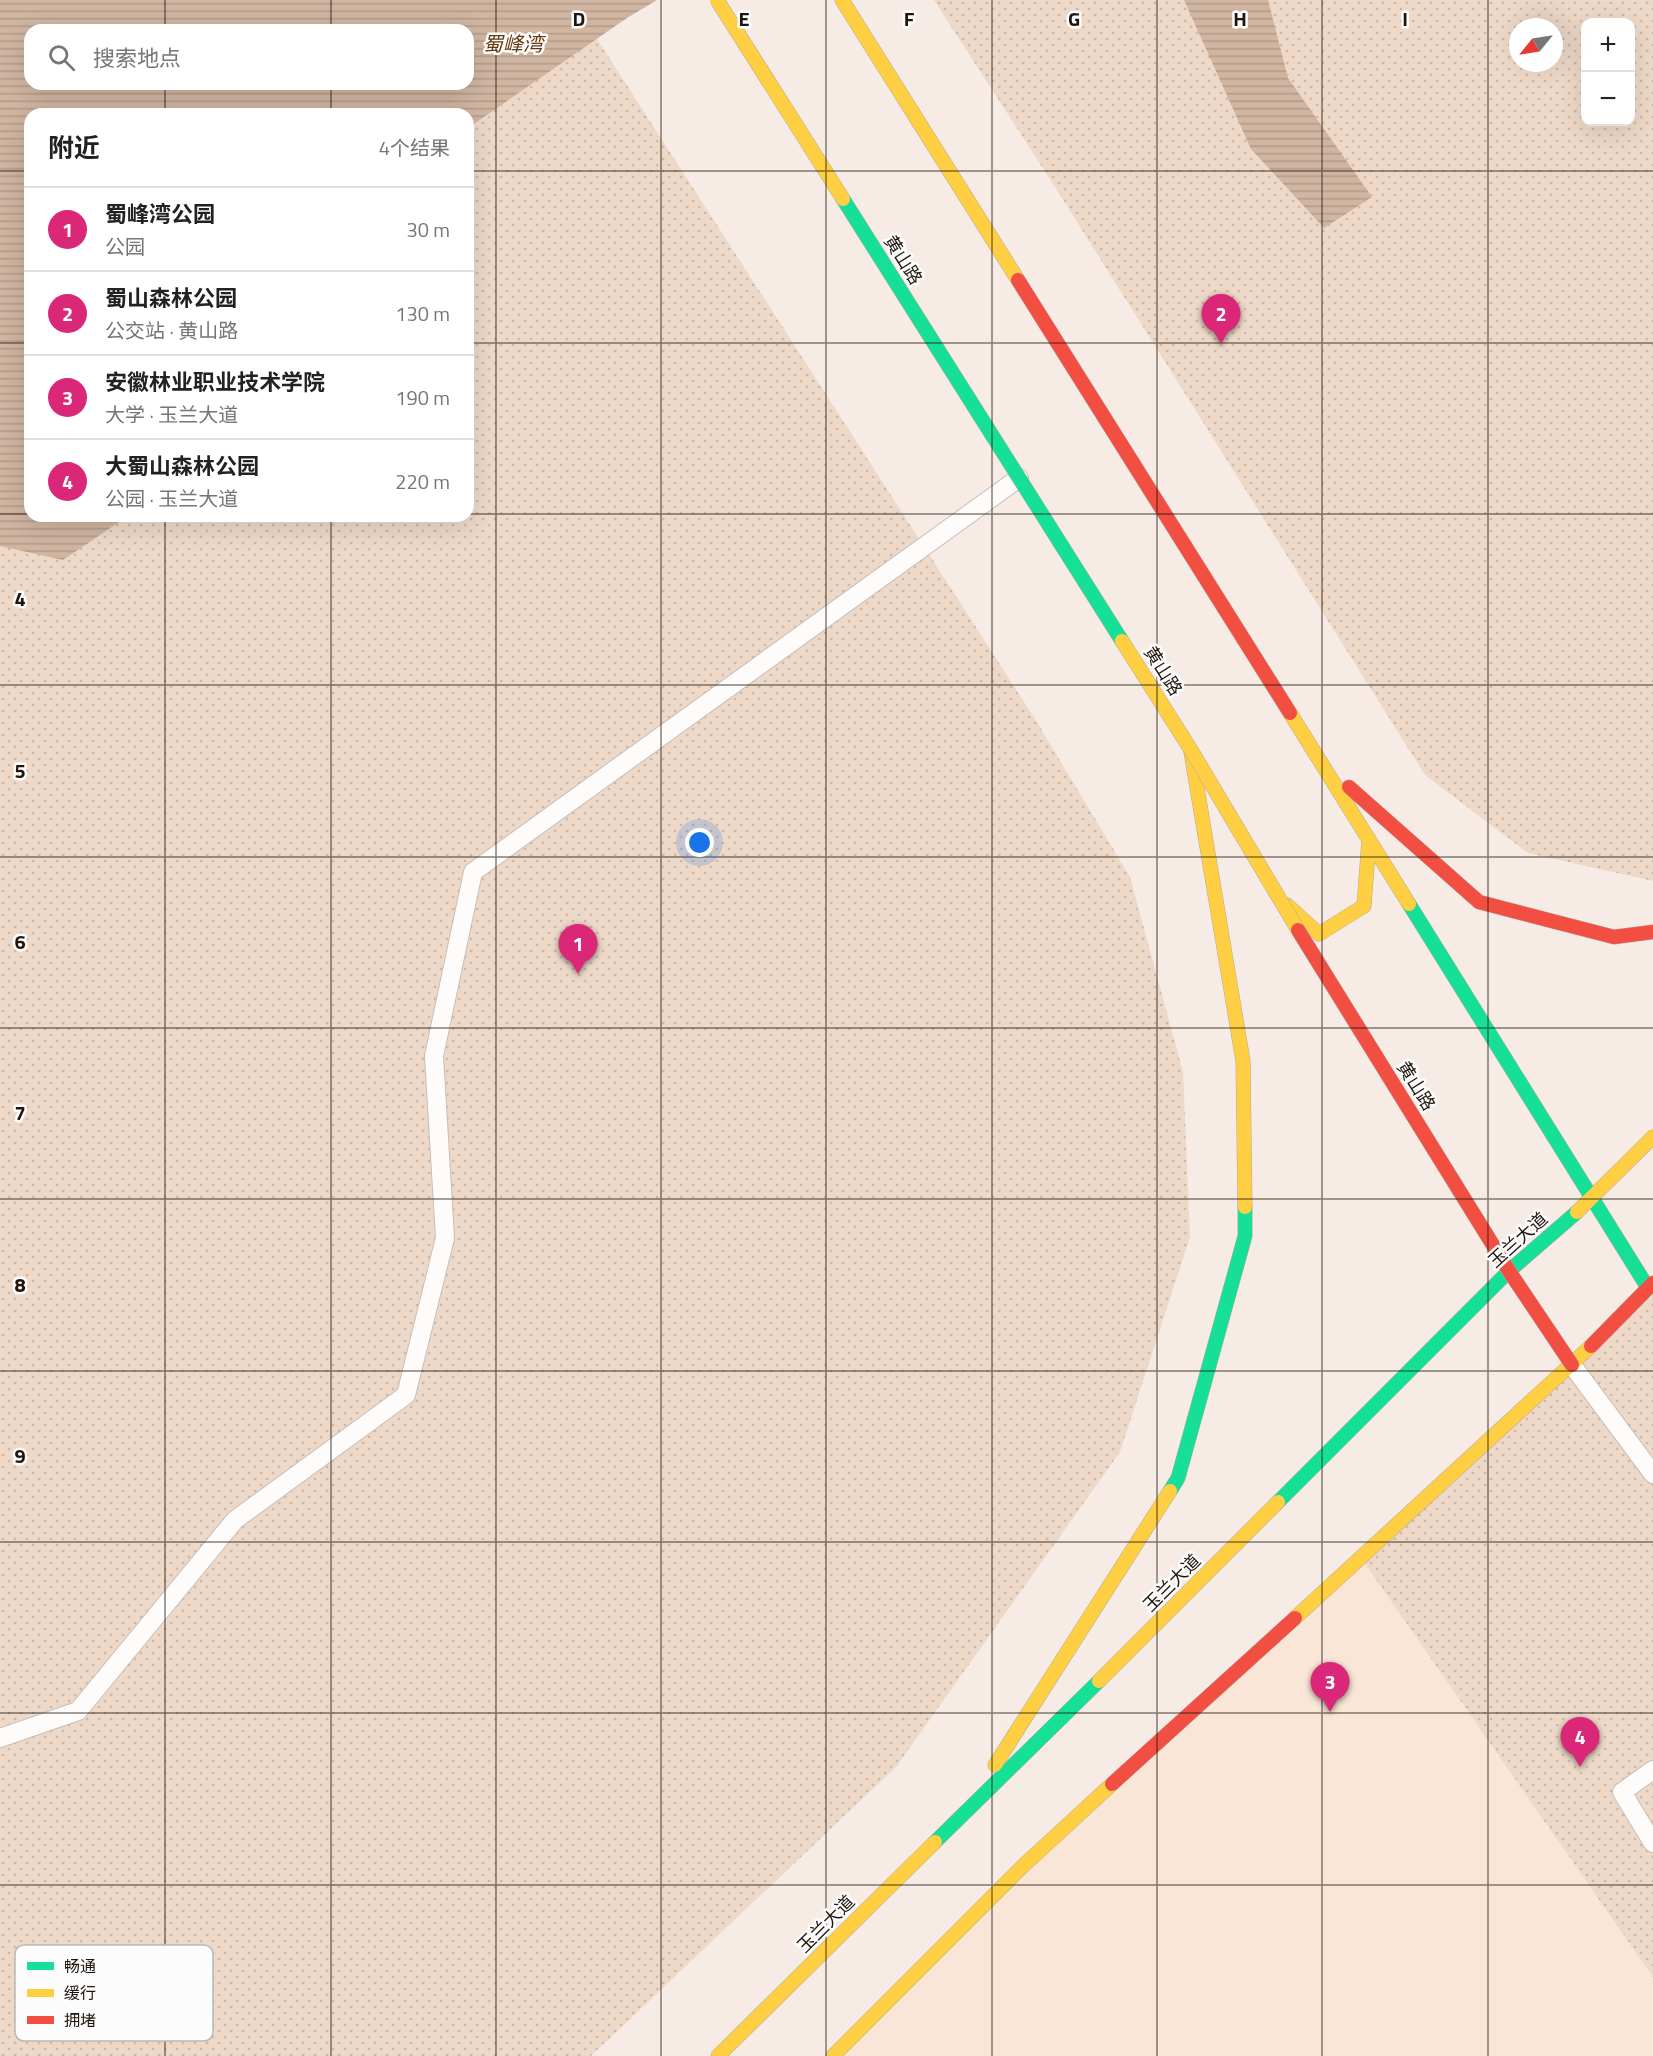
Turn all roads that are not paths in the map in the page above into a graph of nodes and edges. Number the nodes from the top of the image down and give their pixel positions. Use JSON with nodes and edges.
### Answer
{"nodes":[{"id":1,"x":717,"y":0,"type":"edge"},
{"id":2,"x":842,"y":0,"type":"edge"},
{"id":3,"x":1019,"y":478,"type":"junction"},
{"id":4,"x":1191,"y":750,"type":"junction"},
{"id":5,"x":1321,"y":762,"type":"junction"},
{"id":6,"x":1369,"y":839,"type":"junction"},
{"id":7,"x":1277,"y":896,"type":"junction"},
{"id":8,"x":1653,"y":932,"type":"edge"},
{"id":9,"x":1653,"y":1137,"type":"edge"},
{"id":10,"x":1593,"y":1198,"type":"junction"},
{"id":11,"x":1509,"y":1271,"type":"junction"},
{"id":12,"x":1651,"y":1286,"type":"edge"},
{"id":13,"x":1572,"y":1365,"type":"junction"},
{"id":14,"x":1653,"y":1474,"type":"edge"},
{"id":15,"x":0,"y":1738,"type":"edge"},
{"id":16,"x":1653,"y":1770,"type":"edge"},
{"id":17,"x":965,"y":1813,"type":"junction"},
{"id":18,"x":1653,"y":1843,"type":"edge"},
{"id":19,"x":718,"y":2056,"type":"edge"},
{"id":20,"x":833,"y":2056,"type":"edge"}],
"edges":[{"from":1,"to":3,"type":"main road","name":"黄山路","bridge":true},
{"from":2,"to":5,"type":"main road"},
{"from":3,"to":4,"type":"main road","name":"黄山路","bridge":true},
{"from":3,"to":15,"type":"lane"},
{"from":4,"to":7,"type":"main road","name":"黄山路","bridge":true},
{"from":4,"to":17,"type":"main road"},
{"from":5,"to":6,"type":"main road"},
{"from":5,"to":8,"type":"main road"},
{"from":6,"to":7,"type":"main road"},
{"from":6,"to":10,"type":"main road"},
{"from":7,"to":11,"type":"main road","name":"黄山路","bridge":true},
{"from":9,"to":10,"type":"main road","name":"玉兰大道"},
{"from":10,"to":11,"type":"main road","name":"玉兰大道"},
{"from":10,"to":12,"type":"main road"},
{"from":11,"to":13,"type":"main road","name":"黄山路","bridge":true},
{"from":11,"to":17,"type":"main road","name":"玉兰大道"},
{"from":12,"to":13,"type":"main road"},
{"from":13,"to":14,"type":"lane"},
{"from":13,"to":20,"type":"main road"},
{"from":16,"to":18,"type":"lane"},
{"from":17,"to":19,"type":"main road","name":"玉兰大道"}]}
